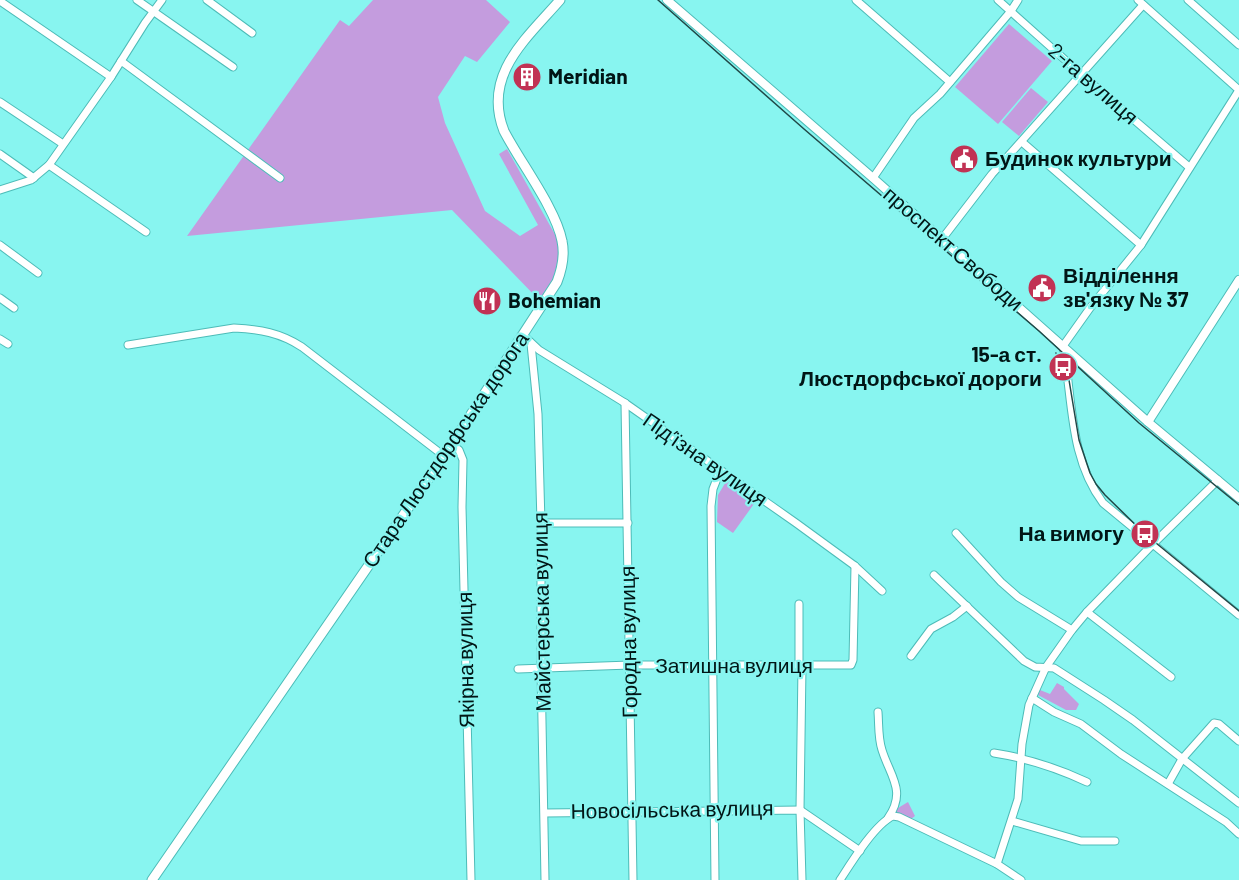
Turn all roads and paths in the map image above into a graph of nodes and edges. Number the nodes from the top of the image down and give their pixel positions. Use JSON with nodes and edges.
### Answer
{"nodes":[{"id":1,"x":137,"y":0,"type":"edge"},
{"id":2,"x":162,"y":0,"type":"edge"},
{"id":3,"x":207,"y":0,"type":"edge"},
{"id":4,"x":560,"y":0,"type":"edge"},
{"id":5,"x":667,"y":0,"type":"edge"},
{"id":6,"x":856,"y":0,"type":"edge"},
{"id":7,"x":998,"y":0,"type":"edge"},
{"id":8,"x":1018,"y":0,"type":"edge"},
{"id":9,"x":1188,"y":0,"type":"edge"},
{"id":10,"x":0,"y":1,"type":"edge"},
{"id":11,"x":1141,"y":2,"type":"edge"},
{"id":12,"x":1011,"y":11,"type":"junction"},
{"id":13,"x":153,"y":12,"type":"junction"},
{"id":14,"x":252,"y":33,"type":"dead end"},
{"id":15,"x":1239,"y":45,"type":"edge"},
{"id":16,"x":121,"y":61,"type":"junction"},
{"id":17,"x":232,"y":67,"type":"dead end"},
{"id":18,"x":1082,"y":75,"type":"junction"},
{"id":19,"x":111,"y":77,"type":"junction"},
{"id":20,"x":950,"y":82,"type":"junction"},
{"id":21,"x":1239,"y":90,"type":"edge"},
{"id":22,"x":0,"y":102,"type":"edge"},
{"id":23,"x":1022,"y":142,"type":"junction"},
{"id":24,"x":63,"y":144,"type":"junction"},
{"id":25,"x":0,"y":154,"type":"edge"},
{"id":26,"x":49,"y":165,"type":"junction"},
{"id":27,"x":1189,"y":167,"type":"junction"},
{"id":28,"x":34,"y":178,"type":"junction"},
{"id":29,"x":280,"y":178,"type":"dead end"},
{"id":30,"x":873,"y":178,"type":"junction"},
{"id":31,"x":0,"y":190,"type":"edge"},
{"id":32,"x":146,"y":232,"type":"dead end"},
{"id":33,"x":942,"y":239,"type":"junction"},
{"id":34,"x":0,"y":245,"type":"edge"},
{"id":35,"x":1141,"y":245,"type":"junction"},
{"id":36,"x":38,"y":273,"type":"dead end"},
{"id":37,"x":1239,"y":280,"type":"edge"},
{"id":38,"x":0,"y":298,"type":"edge"},
{"id":39,"x":15,"y":308,"type":"dead end"},
{"id":40,"x":523,"y":335,"type":"junction"},
{"id":41,"x":0,"y":339,"type":"edge"},
{"id":42,"x":8,"y":344,"type":"dead end"},
{"id":43,"x":531,"y":344,"type":"junction"},
{"id":44,"x":129,"y":345,"type":"dead end"},
{"id":45,"x":1063,"y":346,"type":"junction"},
{"id":46,"x":625,"y":403,"type":"junction"},
{"id":47,"x":1148,"y":422,"type":"junction"},
{"id":48,"x":452,"y":445,"type":"junction"},
{"id":49,"x":444,"y":456,"type":"junction"},
{"id":50,"x":720,"y":471,"type":"junction"},
{"id":51,"x":1218,"y":480,"type":"junction"},
{"id":52,"x":1239,"y":498,"type":"edge"},
{"id":53,"x":541,"y":523,"type":"junction"},
{"id":54,"x":628,"y":523,"type":"junction"},
{"id":55,"x":956,"y":533,"type":"dead end"},
{"id":56,"x":1152,"y":544,"type":"junction"},
{"id":57,"x":855,"y":566,"type":"junction"},
{"id":58,"x":934,"y":575,"type":"dead end"},
{"id":59,"x":882,"y":591,"type":"dead end"},
{"id":60,"x":799,"y":604,"type":"dead end"},
{"id":61,"x":968,"y":606,"type":"junction"},
{"id":62,"x":1088,"y":612,"type":"junction"},
{"id":63,"x":1239,"y":615,"type":"edge"},
{"id":64,"x":1072,"y":630,"type":"junction"},
{"id":65,"x":911,"y":656,"type":"dead end"},
{"id":66,"x":714,"y":665,"type":"junction"},
{"id":67,"x":630,"y":666,"type":"junction"},
{"id":68,"x":800,"y":666,"type":"junction"},
{"id":69,"x":1046,"y":667,"type":"junction"},
{"id":70,"x":518,"y":669,"type":"dead end"},
{"id":71,"x":541,"y":669,"type":"junction"},
{"id":72,"x":1171,"y":677,"type":"dead end"},
{"id":73,"x":1032,"y":698,"type":"junction"},
{"id":74,"x":878,"y":712,"type":"dead end"},
{"id":75,"x":1239,"y":741,"type":"edge"},
{"id":76,"x":994,"y":753,"type":"dead end"},
{"id":77,"x":1020,"y":757,"type":"junction"},
{"id":78,"x":1182,"y":759,"type":"junction"},
{"id":79,"x":1087,"y":782,"type":"dead end"},
{"id":80,"x":1168,"y":784,"type":"junction"},
{"id":81,"x":1239,"y":803,"type":"edge"},
{"id":82,"x":632,"y":810,"type":"junction"},
{"id":83,"x":800,"y":810,"type":"junction"},
{"id":84,"x":715,"y":811,"type":"junction"},
{"id":85,"x":545,"y":813,"type":"junction"},
{"id":86,"x":1012,"y":820,"type":"junction"},
{"id":87,"x":885,"y":821,"type":"junction"},
{"id":88,"x":1239,"y":834,"type":"edge"},
{"id":89,"x":1114,"y":841,"type":"dead end"},
{"id":90,"x":860,"y":851,"type":"junction"},
{"id":91,"x":997,"y":864,"type":"junction"},
{"id":92,"x":152,"y":880,"type":"edge"},
{"id":93,"x":471,"y":880,"type":"edge"},
{"id":94,"x":545,"y":880,"type":"edge"},
{"id":95,"x":633,"y":880,"type":"edge"},
{"id":96,"x":715,"y":880,"type":"edge"},
{"id":97,"x":802,"y":880,"type":"edge"},
{"id":98,"x":840,"y":880,"type":"edge"},
{"id":99,"x":1021,"y":880,"type":"edge"}],
"edges":[{"from":1,"to":13,"type":"street"},
{"from":2,"to":13,"type":"street"},
{"from":3,"to":14,"type":"street"},
{"from":4,"to":40,"type":"main road","name":"Стара Люстдорфська дорога"},
{"from":5,"to":30,"type":"street","name":"проспект Свободи"},
{"from":6,"to":20,"type":"street"},
{"from":7,"to":12,"type":"street","name":"2-га вулиця"},
{"from":8,"to":12,"type":"street"},
{"from":9,"to":15,"type":"street"},
{"from":10,"to":19,"type":"street"},
{"from":11,"to":18,"type":"street"},
{"from":11,"to":21,"type":"street"},
{"from":12,"to":18,"type":"street","name":"2-га вулиця"},
{"from":12,"to":20,"type":"street"},
{"from":13,"to":16,"type":"street"},
{"from":13,"to":17,"type":"street"},
{"from":16,"to":19,"type":"street"},
{"from":16,"to":29,"type":"street"},
{"from":18,"to":23,"type":"street"},
{"from":18,"to":27,"type":"street","name":"2-га вулиця"},
{"from":19,"to":24,"type":"street"},
{"from":20,"to":30,"type":"street"},
{"from":21,"to":27,"type":"street"},
{"from":22,"to":24,"type":"street"},
{"from":23,"to":33,"type":"street"},
{"from":23,"to":35,"type":"street"},
{"from":24,"to":26,"type":"street"},
{"from":25,"to":28,"type":"street"},
{"from":26,"to":28,"type":"street"},
{"from":26,"to":32,"type":"street"},
{"from":27,"to":35,"type":"street"},
{"from":28,"to":31,"type":"street"},
{"from":30,"to":33,"type":"street","name":"проспект Свободи"},
{"from":33,"to":45,"type":"street","name":"проспект Свободи"},
{"from":34,"to":36,"type":"street"},
{"from":35,"to":45,"type":"street"},
{"from":37,"to":47,"type":"street"},
{"from":38,"to":39,"type":"street"},
{"from":40,"to":43,"type":"street","name":"Підʼїзна вулиця"},
{"from":40,"to":48,"type":"main road","name":"Стара Люстдорфська дорога"},
{"from":41,"to":42,"type":"street"},
{"from":43,"to":46,"type":"street","name":"Підʼїзна вулиця"},
{"from":43,"to":53,"type":"street","name":"Майстерська вулиця"},
{"from":44,"to":49,"type":"street"},
{"from":45,"to":47,"type":"street","name":"проспект Свободи"},
{"from":45,"to":56,"type":"street"},
{"from":46,"to":50,"type":"street","name":"Підʼїзна вулиця"},
{"from":46,"to":54,"type":"street","name":"Городна вулиця"},
{"from":47,"to":51,"type":"street","name":"проспект Свободи"},
{"from":48,"to":49,"type":"main road","name":"Стара Люстдорфська дорога"},
{"from":48,"to":93,"type":"street","name":"Якірна вулиця"},
{"from":49,"to":92,"type":"main road","name":"Стара Люстдорфська дорога"},
{"from":50,"to":57,"type":"street","name":"Підʼїзна вулиця"},
{"from":50,"to":66,"type":"street"},
{"from":51,"to":52,"type":"street","name":"проспект Свободи"},
{"from":51,"to":56,"type":"street"},
{"from":53,"to":54,"type":"street"},
{"from":53,"to":71,"type":"street","name":"Майстерська вулиця"},
{"from":54,"to":67,"type":"street","name":"Городна вулиця"},
{"from":55,"to":64,"type":"street"},
{"from":56,"to":62,"type":"street"},
{"from":56,"to":63,"type":"street"},
{"from":57,"to":59,"type":"street","name":"Підʼїзна вулиця"},
{"from":57,"to":68,"type":"street","name":"Затишна вулиця"},
{"from":58,"to":61,"type":"street"},
{"from":60,"to":68,"type":"street"},
{"from":61,"to":65,"type":"street"},
{"from":61,"to":69,"type":"street"},
{"from":62,"to":64,"type":"street"},
{"from":62,"to":72,"type":"street"},
{"from":64,"to":69,"type":"street"},
{"from":66,"to":67,"type":"street","name":"Затишна вулиця"},
{"from":66,"to":68,"type":"street","name":"Затишна вулиця"},
{"from":66,"to":84,"type":"street"},
{"from":67,"to":71,"type":"street","name":"Затишна вулиця"},
{"from":67,"to":82,"type":"street","name":"Городна вулиця"},
{"from":68,"to":83,"type":"street"},
{"from":69,"to":73,"type":"street"},
{"from":69,"to":78,"type":"street"},
{"from":70,"to":71,"type":"street","name":"Затишна вулиця"},
{"from":71,"to":85,"type":"street","name":"Майстерська вулиця"},
{"from":73,"to":77,"type":"street"},
{"from":73,"to":80,"type":"street"},
{"from":74,"to":87,"type":"street"},
{"from":75,"to":78,"type":"street"},
{"from":76,"to":77,"type":"street"},
{"from":77,"to":79,"type":"street"},
{"from":77,"to":86,"type":"street"},
{"from":78,"to":80,"type":"street"},
{"from":78,"to":81,"type":"street"},
{"from":80,"to":88,"type":"street"},
{"from":82,"to":84,"type":"street","name":"Новосільська вулиця"},
{"from":82,"to":85,"type":"street","name":"Новосільська вулиця"},
{"from":82,"to":95,"type":"street","name":"Городна вулиця"},
{"from":83,"to":84,"type":"street","name":"Новосільська вулиця"},
{"from":83,"to":90,"type":"street"},
{"from":83,"to":97,"type":"street"},
{"from":84,"to":96,"type":"street"},
{"from":85,"to":94,"type":"street","name":"Майстерська вулиця"},
{"from":86,"to":89,"type":"street"},
{"from":86,"to":91,"type":"street"},
{"from":87,"to":90,"type":"street"},
{"from":87,"to":91,"type":"street"},
{"from":90,"to":98,"type":"street"},
{"from":91,"to":99,"type":"street"}]}
